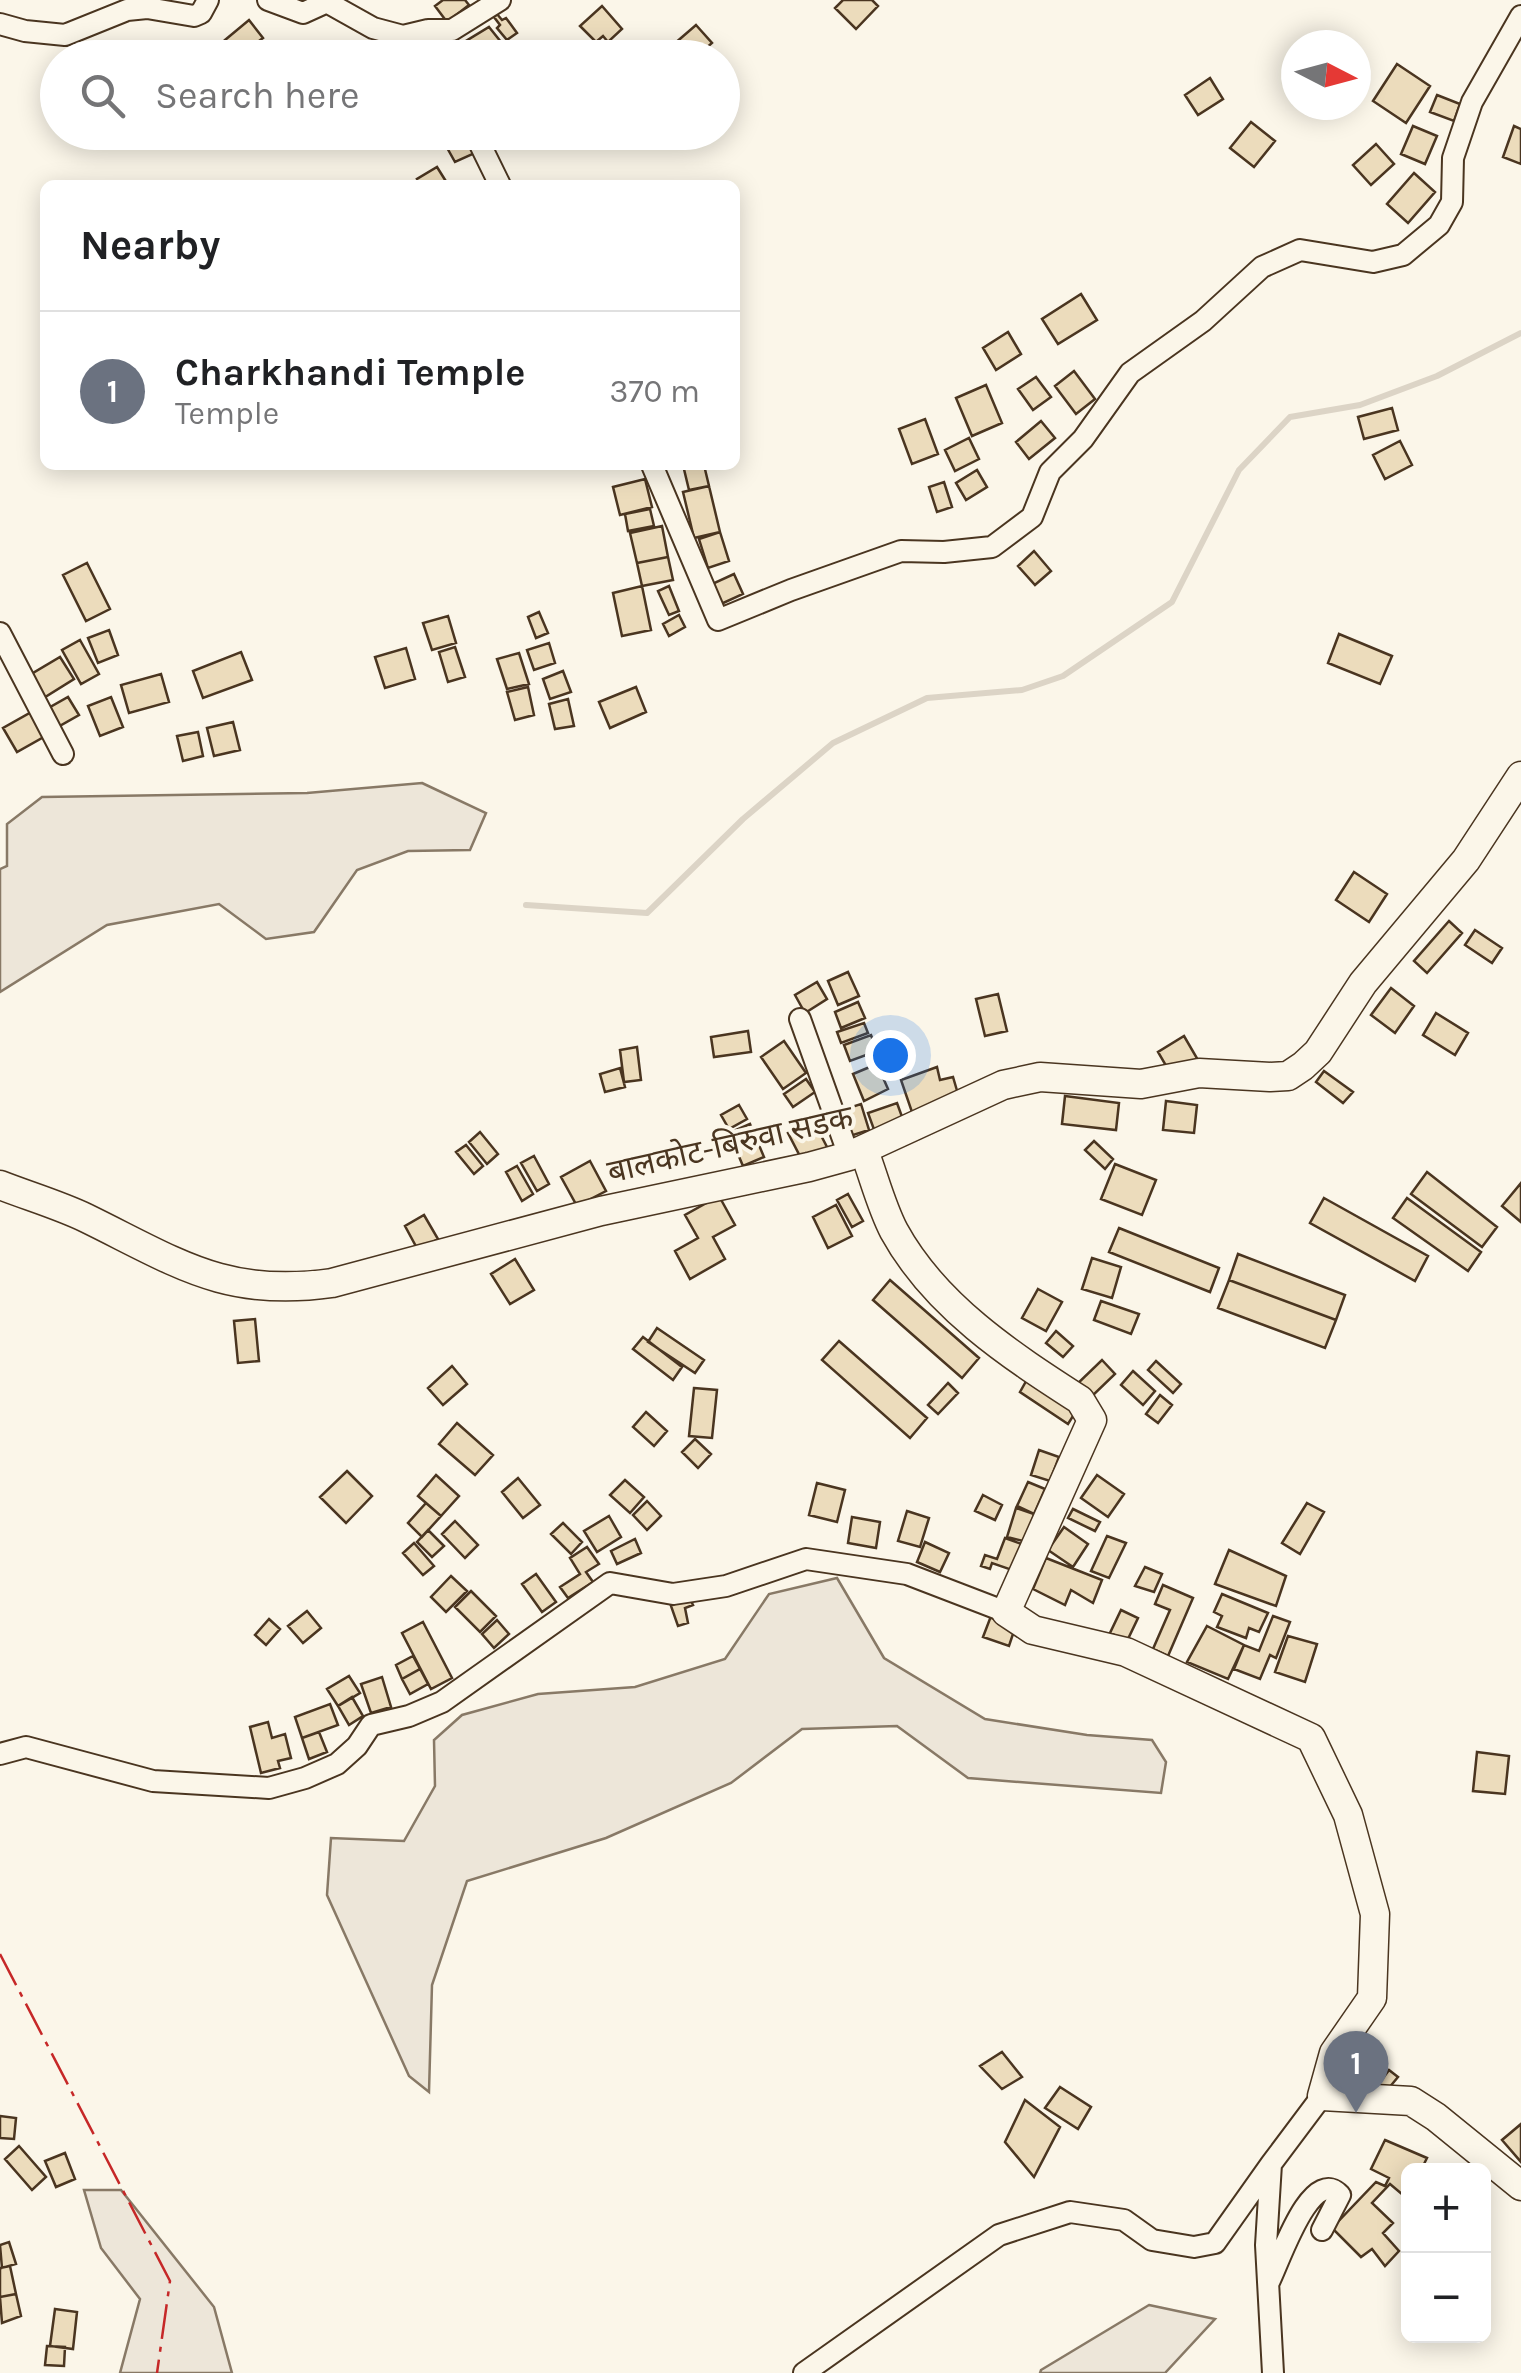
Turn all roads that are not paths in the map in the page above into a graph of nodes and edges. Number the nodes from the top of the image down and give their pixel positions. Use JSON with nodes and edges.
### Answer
{"nodes":[{"id":1,"x":208,"y":0,"type":"edge"},
{"id":2,"x":268,"y":0,"type":"edge"},
{"id":3,"x":500,"y":0,"type":"edge"},
{"id":4,"x":324,"y":2,"type":"edge"},
{"id":5,"x":1521,"y":16,"type":"edge"},
{"id":6,"x":0,"y":24,"type":"edge"},
{"id":7,"x":428,"y":30,"type":"junction"},
{"id":8,"x":427,"y":40,"type":"edge"},
{"id":9,"x":483,"y":150,"type":"edge"},
{"id":10,"x":498,"y":180,"type":"edge"},
{"id":11,"x":654,"y":470,"type":"edge"},
{"id":12,"x":0,"y":633,"type":"edge"},
{"id":13,"x":63,"y":754,"type":"dead end"},
{"id":14,"x":1521,"y":776,"type":"edge"},
{"id":15,"x":800,"y":1019,"type":"dead end"},
{"id":16,"x":856,"y":1154,"type":"junction"},
{"id":17,"x":0,"y":1185,"type":"edge"},
{"id":18,"x":1006,"y":1612,"type":"junction"},
{"id":19,"x":0,"y":1754,"type":"edge"},
{"id":20,"x":1322,"y":2096,"type":"junction"},
{"id":21,"x":1271,"y":2164,"type":"junction"},
{"id":22,"x":1521,"y":2186,"type":"edge"},
{"id":23,"x":1322,"y":2230,"type":"dead end"},
{"id":24,"x":1268,"y":2284,"type":"junction"},
{"id":25,"x":804,"y":2373,"type":"edge"},
{"id":26,"x":1274,"y":2373,"type":"edge"}],
"edges":[{"from":1,"to":6,"type":"street"},
{"from":2,"to":4,"type":"street"},
{"from":3,"to":7,"type":"street"},
{"from":4,"to":7,"type":"street"},
{"from":5,"to":11,"type":"street"},
{"from":7,"to":8,"type":"street"},
{"from":9,"to":10,"type":"street"},
{"from":12,"to":13,"type":"street"},
{"from":14,"to":16,"type":"main road","name":"बालकोट-बिरुवा सडक"},
{"from":15,"to":16,"type":"street"},
{"from":16,"to":17,"type":"main road","name":"बालकोट-बिरुवा सडक"},
{"from":16,"to":18,"type":"main road"},
{"from":18,"to":19,"type":"street"},
{"from":18,"to":20,"type":"main road"},
{"from":20,"to":21,"type":"street"},
{"from":20,"to":22,"type":"main road"},
{"from":21,"to":24,"type":"street"},
{"from":21,"to":25,"type":"street"},
{"from":23,"to":24,"type":"street"},
{"from":24,"to":26,"type":"street"}]}
